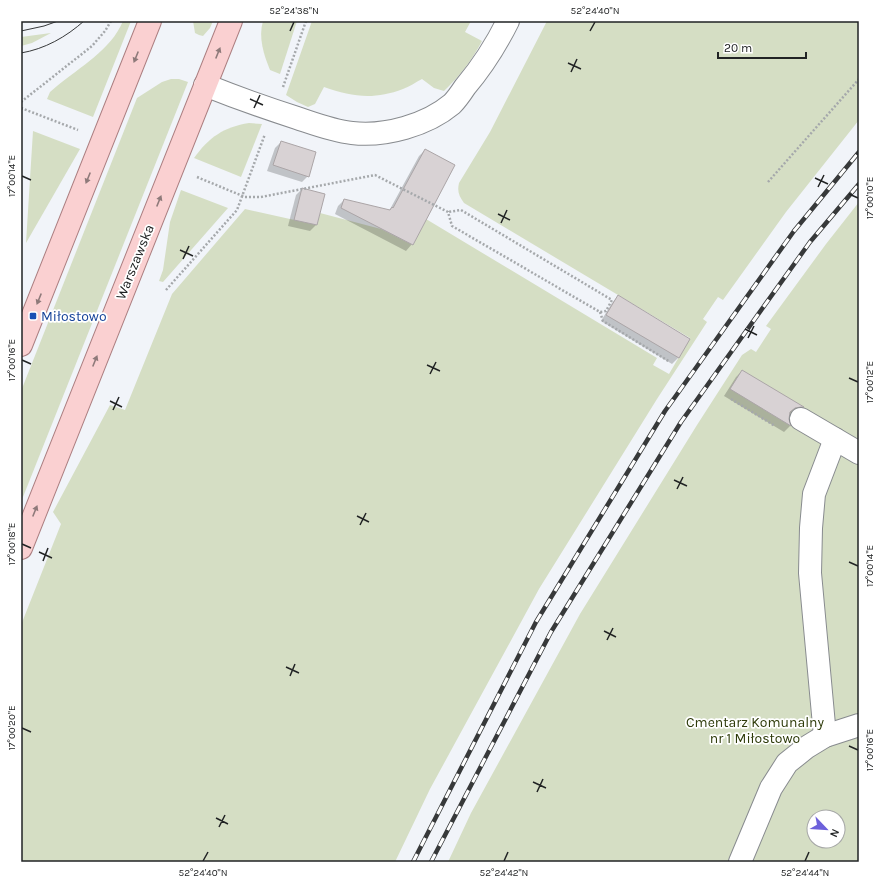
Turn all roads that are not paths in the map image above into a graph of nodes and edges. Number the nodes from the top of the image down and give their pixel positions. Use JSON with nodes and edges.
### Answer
{"nodes":[{"id":1,"x":150,"y":21,"type":"edge"},
{"id":2,"x":231,"y":21,"type":"edge"},
{"id":3,"x":508,"y":21,"type":"edge"},
{"id":4,"x":205,"y":85,"type":"junction"},
{"id":5,"x":21,"y":345,"type":"edge"},
{"id":6,"x":801,"y":419,"type":"dead end"},
{"id":7,"x":835,"y":439,"type":"junction"},
{"id":8,"x":859,"y":453,"type":"edge"},
{"id":9,"x":21,"y":548,"type":"edge"},
{"id":10,"x":859,"y":725,"type":"edge"},
{"id":11,"x":825,"y":736,"type":"junction"},
{"id":12,"x":740,"y":862,"type":"edge"}],
"edges":[{"from":1,"to":5,"type":"main road","one_way":true},
{"from":4,"to":2,"type":"main road","name":"Warszawska","one_way":true},
{"from":3,"to":4,"type":"street"},
{"from":9,"to":4,"type":"main road","name":"Warszawska","one_way":true},
{"from":6,"to":7,"type":"street"},
{"from":7,"to":8,"type":"street"},
{"from":7,"to":11,"type":"street"},
{"from":10,"to":11,"type":"street"},
{"from":11,"to":12,"type":"street"}]}
